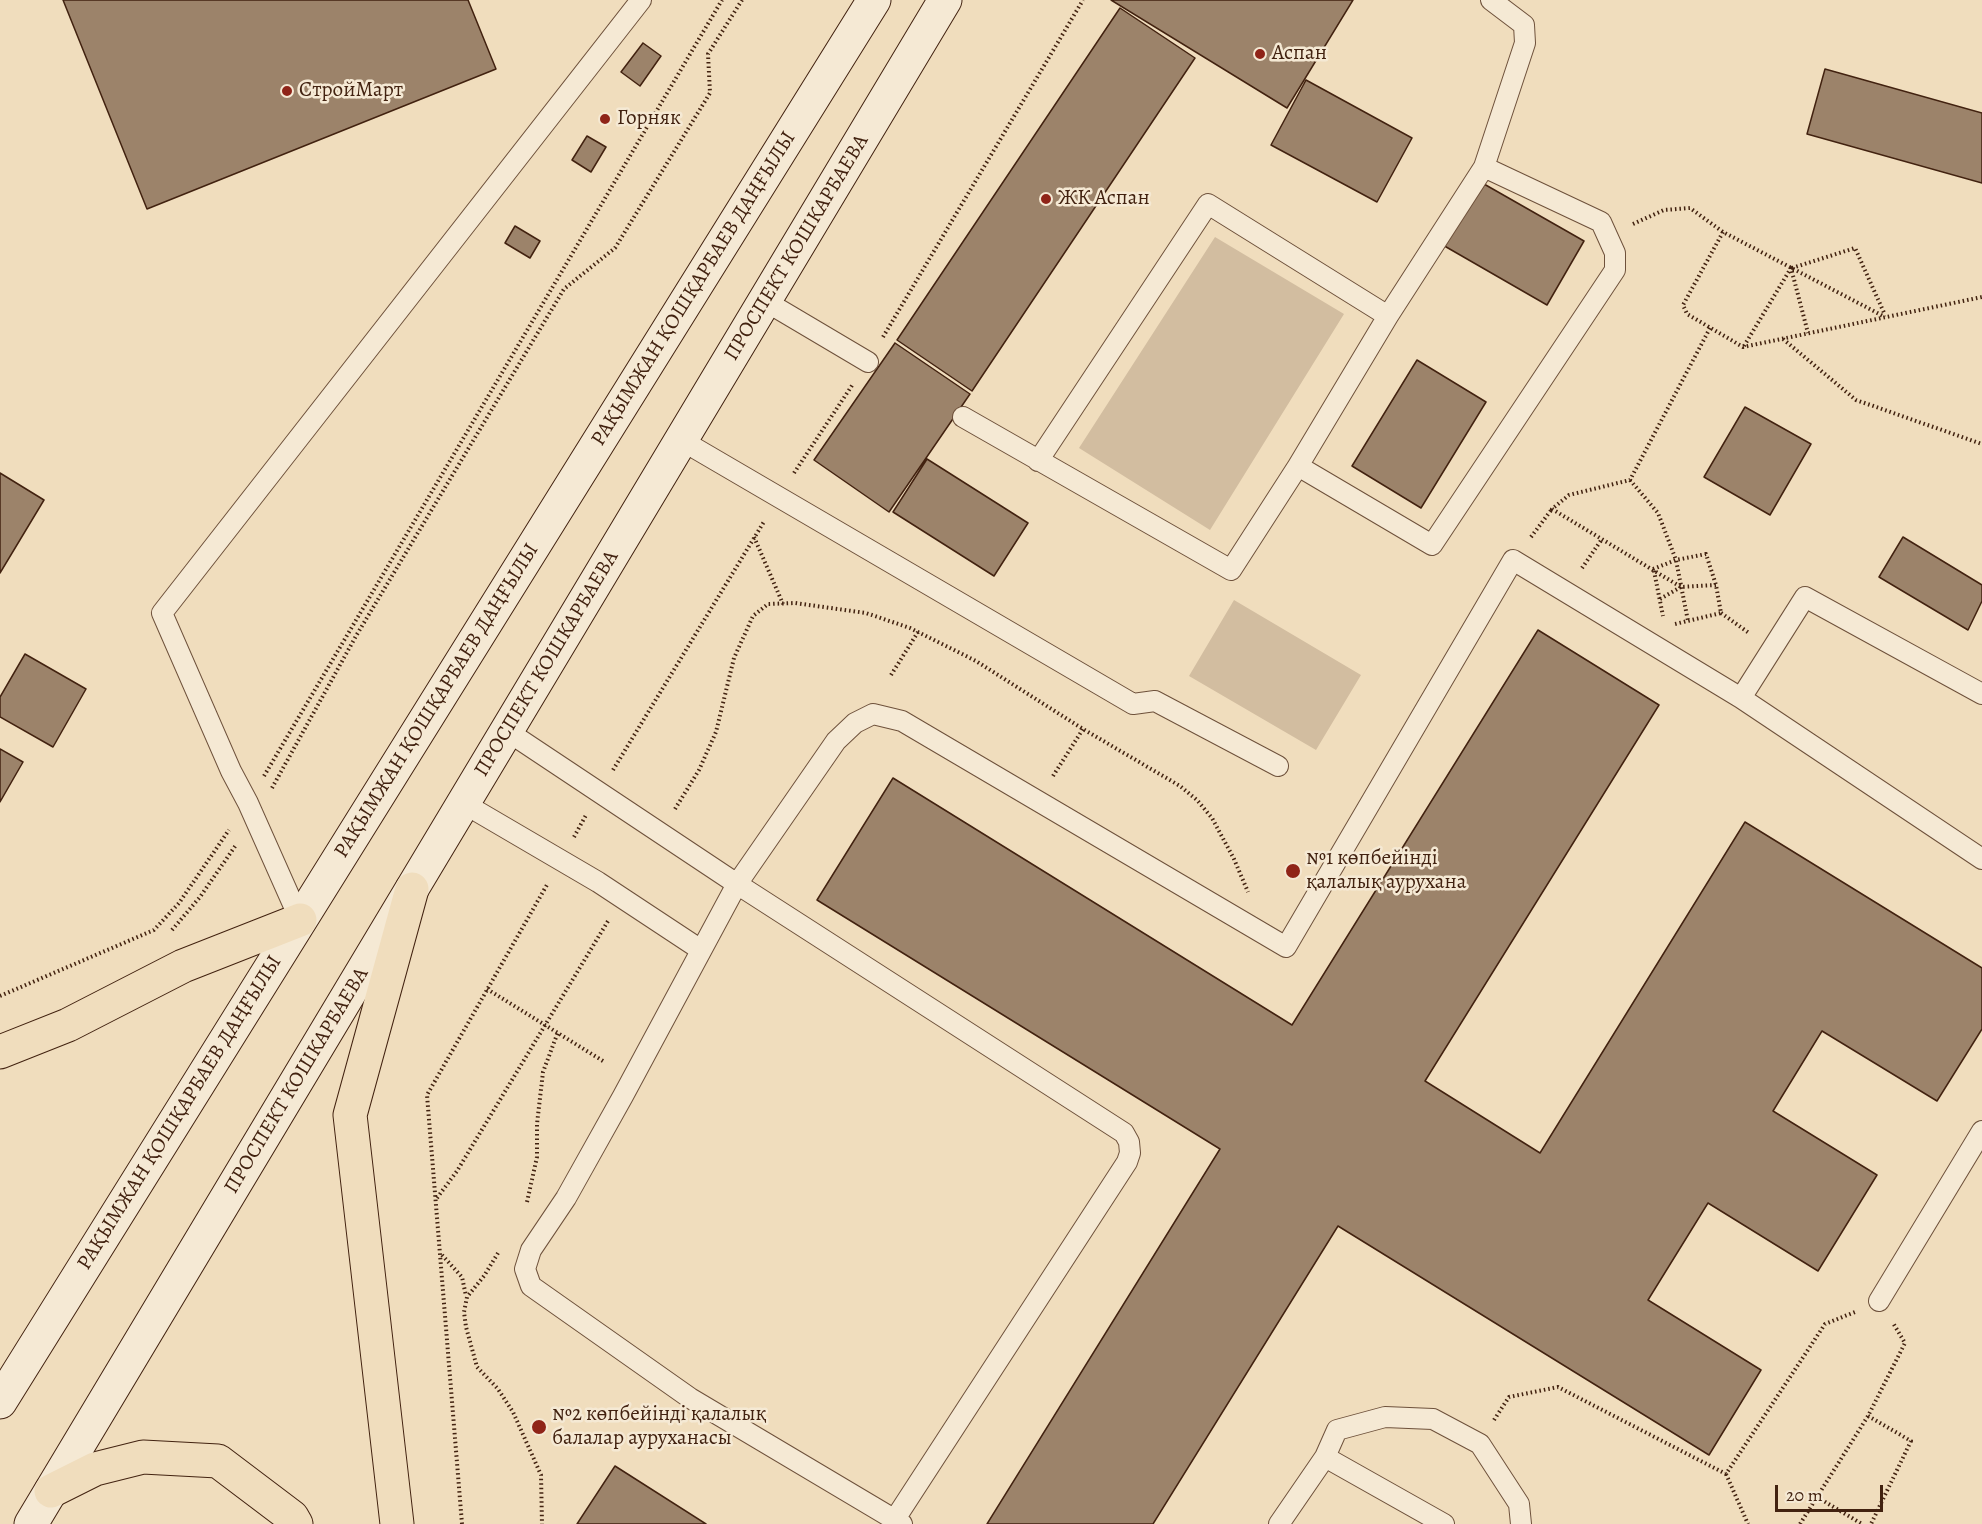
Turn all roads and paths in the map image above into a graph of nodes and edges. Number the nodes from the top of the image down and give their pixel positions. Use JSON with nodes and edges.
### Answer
{"nodes":[{"id":1,"x":641,"y":0,"type":"edge"},
{"id":2,"x":722,"y":0,"type":"edge"},
{"id":3,"x":742,"y":0,"type":"edge"},
{"id":4,"x":874,"y":0,"type":"edge"},
{"id":5,"x":945,"y":0,"type":"edge"},
{"id":6,"x":1083,"y":0,"type":"edge"},
{"id":7,"x":1491,"y":0,"type":"edge"},
{"id":8,"x":1484,"y":167,"type":"junction"},
{"id":9,"x":1723,"y":232,"type":"junction"},
{"id":10,"x":1608,"y":237,"type":"junction"},
{"id":11,"x":1791,"y":268,"type":"junction"},
{"id":12,"x":1982,"y":297,"type":"edge"},
{"id":13,"x":765,"y":301,"type":"junction"},
{"id":14,"x":1388,"y":316,"type":"junction"},
{"id":15,"x":1886,"y":317,"type":"junction"},
{"id":16,"x":1710,"y":328,"type":"junction"},
{"id":17,"x":1808,"y":333,"type":"junction"},
{"id":18,"x":1782,"y":338,"type":"junction"},
{"id":19,"x":1743,"y":347,"type":"junction"},
{"id":20,"x":868,"y":362,"type":"junction"},
{"id":21,"x":963,"y":417,"type":"dead end"},
{"id":22,"x":681,"y":440,"type":"junction"},
{"id":23,"x":1982,"y":444,"type":"edge"},
{"id":24,"x":1038,"y":461,"type":"junction"},
{"id":25,"x":1298,"y":466,"type":"junction"},
{"id":26,"x":1630,"y":480,"type":"junction"},
{"id":27,"x":778,"y":497,"type":"junction"},
{"id":28,"x":1552,"y":509,"type":"junction"},
{"id":29,"x":754,"y":537,"type":"junction"},
{"id":30,"x":1602,"y":539,"type":"junction"},
{"id":31,"x":1513,"y":560,"type":"junction"},
{"id":32,"x":1677,"y":560,"type":"junction"},
{"id":33,"x":1653,"y":569,"type":"junction"},
{"id":34,"x":1579,"y":571,"type":"dead end"},
{"id":35,"x":1716,"y":585,"type":"junction"},
{"id":36,"x":1681,"y":586,"type":"junction"},
{"id":37,"x":1659,"y":598,"type":"junction"},
{"id":38,"x":783,"y":604,"type":"dead end"},
{"id":39,"x":1721,"y":613,"type":"junction"},
{"id":40,"x":1688,"y":621,"type":"junction"},
{"id":41,"x":918,"y":632,"type":"dead end"},
{"id":42,"x":1772,"y":650,"type":"junction"},
{"id":43,"x":891,"y":675,"type":"dead end"},
{"id":44,"x":1982,"y":694,"type":"edge"},
{"id":45,"x":1741,"y":698,"type":"junction"},
{"id":46,"x":1083,"y":729,"type":"dead end"},
{"id":47,"x":507,"y":731,"type":"junction"},
{"id":48,"x":1278,"y":766,"type":"dead end"},
{"id":49,"x":1053,"y":776,"type":"dead end"},
{"id":50,"x":599,"y":792,"type":"junction"},
{"id":51,"x":463,"y":803,"type":"junction"},
{"id":52,"x":251,"y":811,"type":"junction"},
{"id":53,"x":1982,"y":859,"type":"edge"},
{"id":54,"x":561,"y":860,"type":"junction"},
{"id":55,"x":548,"y":882,"type":"junction"},
{"id":56,"x":737,"y":884,"type":"junction"},
{"id":57,"x":412,"y":888,"type":"junction"},
{"id":58,"x":558,"y":888,"type":"dead end"},
{"id":59,"x":601,"y":915,"type":"dead end"},
{"id":60,"x":300,"y":920,"type":"junction"},
{"id":61,"x":165,"y":935,"type":"dead end"},
{"id":62,"x":701,"y":950,"type":"junction"},
{"id":63,"x":487,"y":989,"type":"junction"},
{"id":64,"x":0,"y":996,"type":"edge"},
{"id":65,"x":546,"y":1024,"type":"junction"},
{"id":66,"x":558,"y":1032,"type":"junction"},
{"id":67,"x":0,"y":1052,"type":"edge"},
{"id":68,"x":603,"y":1061,"type":"dead end"},
{"id":69,"x":1982,"y":1131,"type":"edge"},
{"id":70,"x":436,"y":1200,"type":"junction"},
{"id":71,"x":523,"y":1209,"type":"dead end"},
{"id":72,"x":499,"y":1251,"type":"dead end"},
{"id":73,"x":441,"y":1253,"type":"junction"},
{"id":74,"x":466,"y":1297,"type":"junction"},
{"id":75,"x":1879,"y":1301,"type":"junction"},
{"id":76,"x":0,"y":1402,"type":"edge"},
{"id":77,"x":1868,"y":1416,"type":"junction"},
{"id":78,"x":1480,"y":1444,"type":"junction"},
{"id":79,"x":1325,"y":1457,"type":"junction"},
{"id":80,"x":1726,"y":1474,"type":"junction"},
{"id":81,"x":51,"y":1491,"type":"junction"},
{"id":82,"x":1817,"y":1497,"type":"junction"},
{"id":83,"x":898,"y":1522,"type":"edge"},
{"id":84,"x":31,"y":1524,"type":"edge"},
{"id":85,"x":296,"y":1524,"type":"edge"},
{"id":86,"x":397,"y":1524,"type":"edge"},
{"id":87,"x":462,"y":1524,"type":"edge"},
{"id":88,"x":542,"y":1524,"type":"edge"},
{"id":89,"x":1279,"y":1524,"type":"edge"},
{"id":90,"x":1444,"y":1524,"type":"edge"},
{"id":91,"x":1521,"y":1524,"type":"edge"},
{"id":92,"x":1748,"y":1524,"type":"edge"},
{"id":93,"x":1800,"y":1524,"type":"edge"},
{"id":94,"x":1862,"y":1524,"type":"edge"},
{"id":95,"x":1871,"y":1524,"type":"edge"}],
"edges":[{"from":1,"to":52,"type":"lane"},
{"from":2,"to":52,"type":"path"},
{"from":3,"to":52,"type":"path"},
{"from":4,"to":60,"type":"main road","name":"РАҚЫМЖАН ҚОШҚАРБАЕВ ДАҢҒЫЛЫ"},
{"from":5,"to":13,"type":"main road","name":"ПРОСПЕКТ КОШКАРБАЕВА"},
{"from":6,"to":20,"type":"path"},
{"from":7,"to":8,"type":"lane"},
{"from":8,"to":10,"type":"lane"},
{"from":8,"to":14,"type":"lane"},
{"from":9,"to":10,"type":"path"},
{"from":9,"to":11,"type":"path"},
{"from":9,"to":16,"type":"path"},
{"from":10,"to":25,"type":"lane"},
{"from":11,"to":15,"type":"path"},
{"from":11,"to":15,"type":"path"},
{"from":11,"to":17,"type":"path"},
{"from":11,"to":19,"type":"path"},
{"from":12,"to":15,"type":"path"},
{"from":13,"to":20,"type":"lane"},
{"from":13,"to":22,"type":"main road","name":"ПРОСПЕКТ КОШКАРБАЕВА"},
{"from":14,"to":24,"type":"lane"},
{"from":14,"to":25,"type":"lane"},
{"from":15,"to":17,"type":"path"},
{"from":16,"to":19,"type":"path"},
{"from":16,"to":26,"type":"path"},
{"from":17,"to":18,"type":"path"},
{"from":18,"to":19,"type":"path"},
{"from":18,"to":23,"type":"path"},
{"from":20,"to":27,"type":"path"},
{"from":21,"to":24,"type":"lane"},
{"from":22,"to":27,"type":"lane"},
{"from":22,"to":47,"type":"main road","name":"ПРОСПЕКТ КОШКАРБАЕВА"},
{"from":24,"to":25,"type":"lane"},
{"from":26,"to":28,"type":"path"},
{"from":26,"to":32,"type":"path"},
{"from":27,"to":29,"type":"path"},
{"from":27,"to":48,"type":"lane"},
{"from":28,"to":30,"type":"path"},
{"from":28,"to":31,"type":"path"},
{"from":29,"to":38,"type":"path"},
{"from":29,"to":50,"type":"path"},
{"from":30,"to":33,"type":"path"},
{"from":30,"to":34,"type":"path"},
{"from":31,"to":45,"type":"lane"},
{"from":31,"to":56,"type":"lane"},
{"from":32,"to":33,"type":"path"},
{"from":32,"to":35,"type":"path"},
{"from":32,"to":36,"type":"path"},
{"from":33,"to":36,"type":"path"},
{"from":33,"to":37,"type":"path"},
{"from":35,"to":36,"type":"path"},
{"from":35,"to":39,"type":"path"},
{"from":36,"to":37,"type":"path"},
{"from":36,"to":40,"type":"path"},
{"from":37,"to":40,"type":"path"},
{"from":39,"to":40,"type":"path"},
{"from":39,"to":42,"type":"path"},
{"from":41,"to":43,"type":"path"},
{"from":42,"to":44,"type":"lane"},
{"from":42,"to":45,"type":"lane"},
{"from":45,"to":53,"type":"lane"},
{"from":46,"to":49,"type":"path"},
{"from":47,"to":50,"type":"lane"},
{"from":47,"to":51,"type":"main road","name":"ПРОСПЕКТ КОШКАРБАЕВА"},
{"from":50,"to":54,"type":"path"},
{"from":50,"to":56,"type":"lane"},
{"from":51,"to":54,"type":"lane"},
{"from":51,"to":57,"type":"main road","name":"ПРОСПЕКТ КОШКАРБАЕВА"},
{"from":52,"to":60,"type":"lane"},
{"from":52,"to":61,"type":"path"},
{"from":52,"to":64,"type":"path"},
{"from":54,"to":55,"type":"path"},
{"from":54,"to":62,"type":"lane"},
{"from":55,"to":58,"type":"path"},
{"from":55,"to":63,"type":"path"},
{"from":56,"to":62,"type":"lane"},
{"from":56,"to":83,"type":"lane"},
{"from":57,"to":81,"type":"main road","name":"ПРОСПЕКТ КОШКАРБАЕВА"},
{"from":57,"to":86,"type":"main road"},
{"from":59,"to":65,"type":"path"},
{"from":60,"to":67,"type":"main road"},
{"from":60,"to":76,"type":"main road","name":"РАҚЫМЖАН ҚОШҚАРБАЕВ ДАҢҒЫЛЫ"},
{"from":62,"to":83,"type":"lane"},
{"from":63,"to":65,"type":"path"},
{"from":63,"to":70,"type":"path"},
{"from":65,"to":66,"type":"path"},
{"from":65,"to":70,"type":"path"},
{"from":66,"to":68,"type":"path"},
{"from":66,"to":71,"type":"path"},
{"from":69,"to":75,"type":"lane"},
{"from":70,"to":73,"type":"path"},
{"from":72,"to":74,"type":"path"},
{"from":73,"to":74,"type":"path"},
{"from":73,"to":87,"type":"path"},
{"from":74,"to":88,"type":"path"},
{"from":75,"to":77,"type":"path"},
{"from":75,"to":80,"type":"path"},
{"from":77,"to":82,"type":"path"},
{"from":77,"to":95,"type":"path"},
{"from":78,"to":79,"type":"lane"},
{"from":78,"to":80,"type":"path"},
{"from":78,"to":91,"type":"lane"},
{"from":79,"to":89,"type":"lane"},
{"from":79,"to":90,"type":"lane"},
{"from":80,"to":92,"type":"path"},
{"from":81,"to":84,"type":"main road"},
{"from":81,"to":85,"type":"main road"},
{"from":82,"to":93,"type":"path"},
{"from":82,"to":94,"type":"path"}]}
